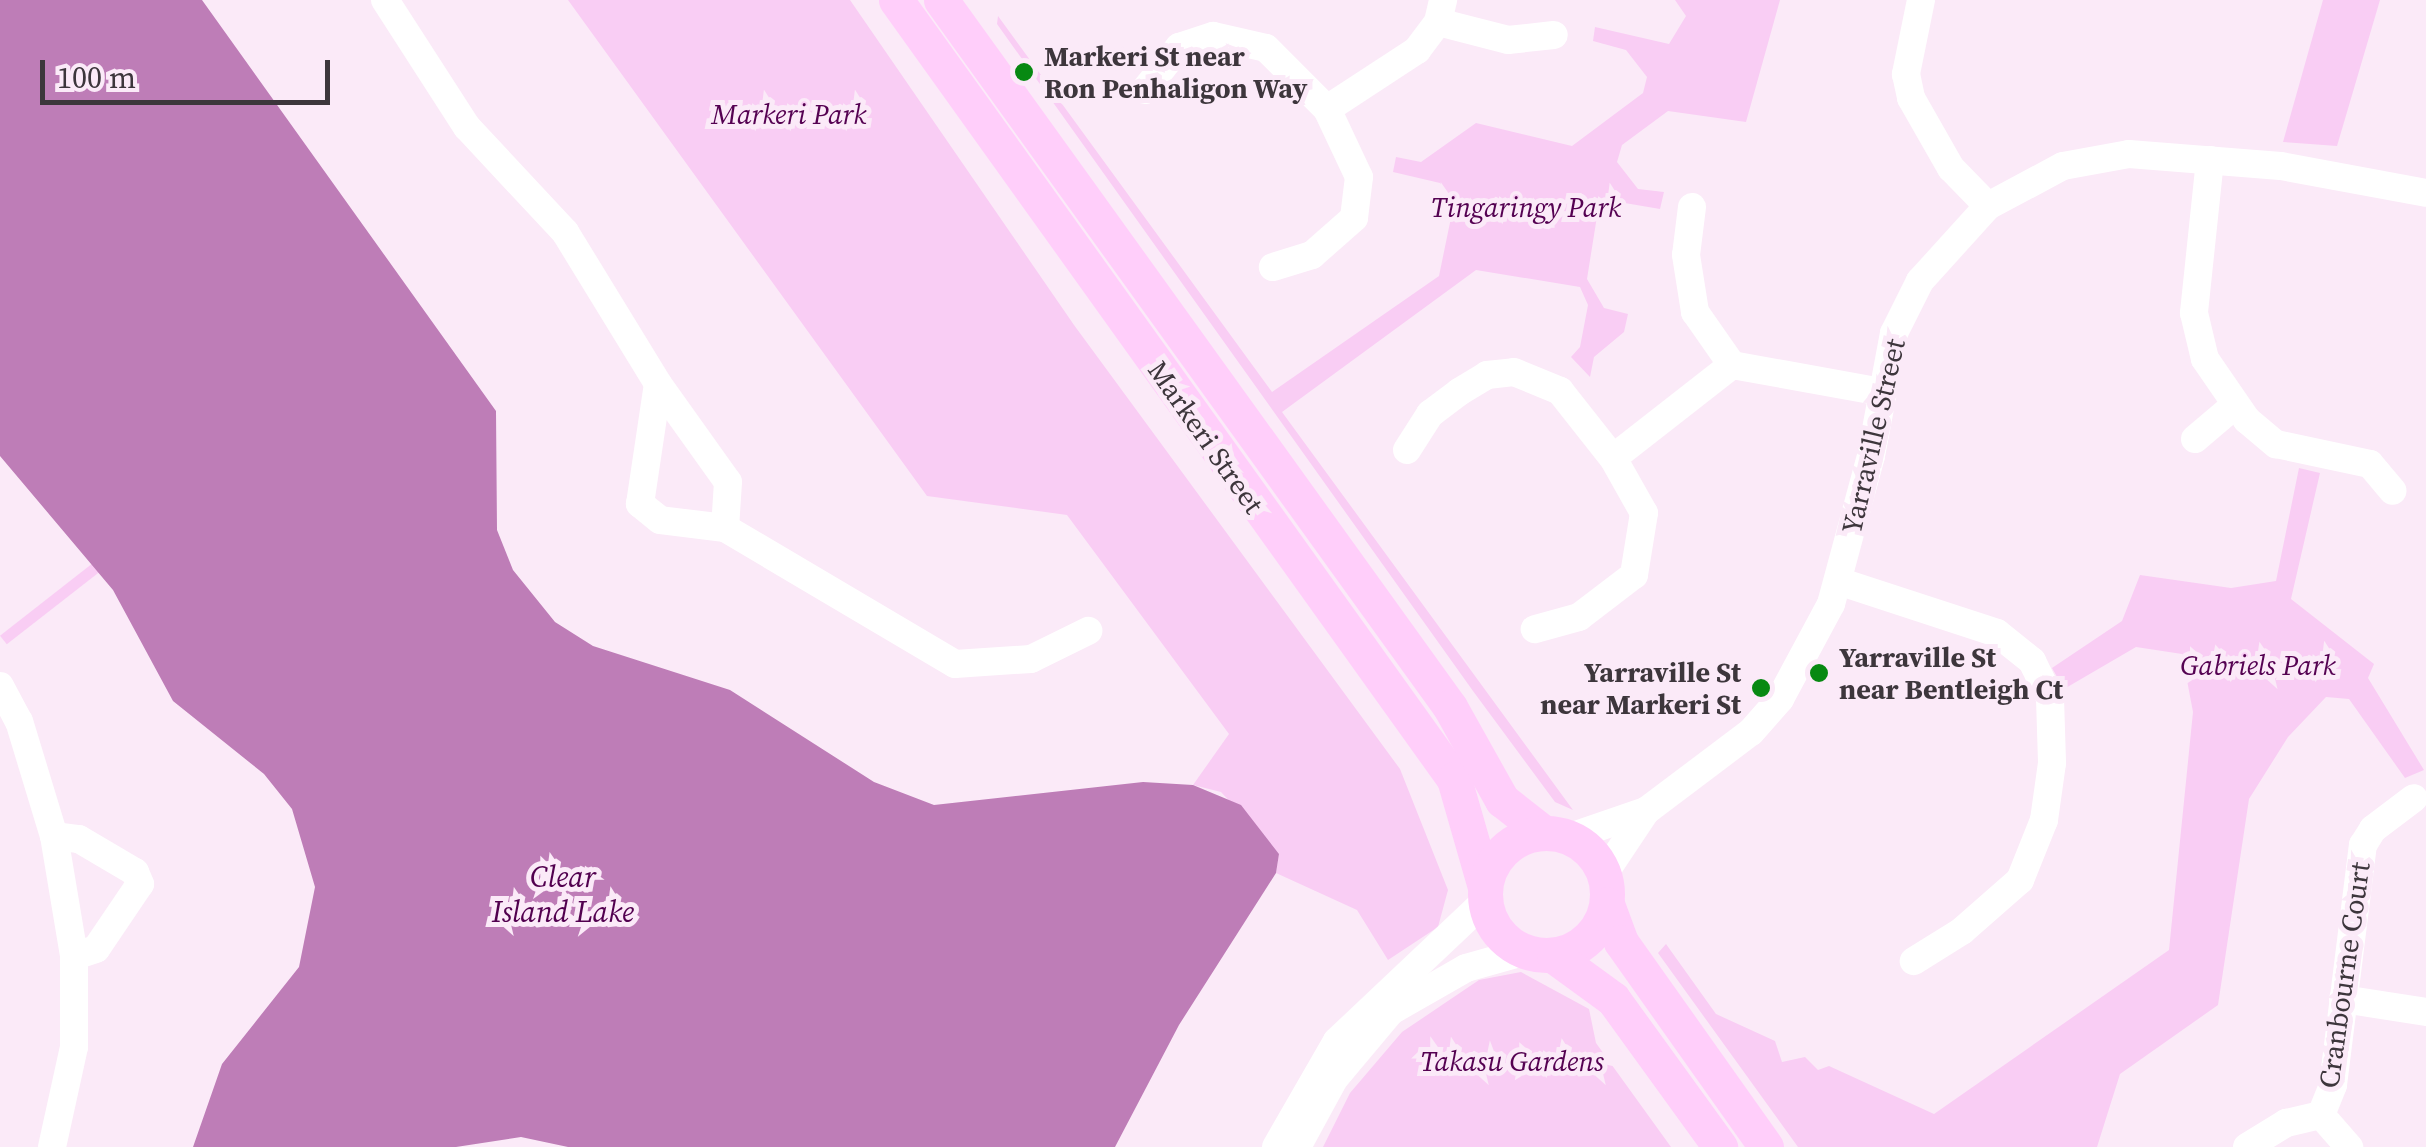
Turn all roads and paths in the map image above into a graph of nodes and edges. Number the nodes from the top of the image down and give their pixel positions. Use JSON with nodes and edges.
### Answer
{"nodes":[{"id":1,"x":385,"y":0,"type":"edge"},
{"id":2,"x":897,"y":0,"type":"edge"},
{"id":3,"x":941,"y":0,"type":"edge"},
{"id":4,"x":1921,"y":0,"type":"edge"},
{"id":5,"x":1441,"y":11,"type":"edge"},
{"id":6,"x":1554,"y":35,"type":"dead end"},
{"id":7,"x":1145,"y":90,"type":"dead end"},
{"id":8,"x":1326,"y":109,"type":"junction"},
{"id":9,"x":2210,"y":160,"type":"junction"},
{"id":10,"x":2426,"y":193,"type":"edge"},
{"id":11,"x":1988,"y":206,"type":"junction"},
{"id":12,"x":1692,"y":207,"type":"dead end"},
{"id":13,"x":1274,"y":267,"type":"dead end"},
{"id":14,"x":1732,"y":365,"type":"junction"},
{"id":15,"x":658,"y":384,"type":"junction"},
{"id":16,"x":1882,"y":392,"type":"junction"},
{"id":17,"x":2235,"y":405,"type":"junction"},
{"id":18,"x":2194,"y":439,"type":"dead end"},
{"id":19,"x":1407,"y":450,"type":"dead end"},
{"id":20,"x":1613,"y":458,"type":"junction"},
{"id":21,"x":2393,"y":491,"type":"dead end"},
{"id":22,"x":725,"y":528,"type":"junction"},
{"id":23,"x":1838,"y":581,"type":"junction"},
{"id":24,"x":1535,"y":629,"type":"dead end"},
{"id":25,"x":1088,"y":631,"type":"dead end"},
{"id":26,"x":0,"y":686,"type":"edge"},
{"id":27,"x":2414,"y":798,"type":"dead end"},
{"id":28,"x":1646,"y":810,"type":"junction"},
{"id":29,"x":1557,"y":835,"type":"junction"},
{"id":30,"x":54,"y":836,"type":"junction"},
{"id":31,"x":1606,"y":889,"type":"junction"},
{"id":32,"x":1485,"y":894,"type":"junction"},
{"id":33,"x":1539,"y":954,"type":"junction"},
{"id":34,"x":74,"y":956,"type":"junction"},
{"id":35,"x":1914,"y":961,"type":"dead end"},
{"id":36,"x":2343,"y":999,"type":"junction"},
{"id":37,"x":2426,"y":1012,"type":"edge"},
{"id":38,"x":2321,"y":1115,"type":"junction"},
{"id":39,"x":52,"y":1147,"type":"edge"},
{"id":40,"x":1276,"y":1147,"type":"edge"},
{"id":41,"x":1297,"y":1147,"type":"edge"},
{"id":42,"x":1720,"y":1147,"type":"edge"},
{"id":43,"x":1766,"y":1147,"type":"edge"},
{"id":44,"x":2247,"y":1147,"type":"edge"},
{"id":45,"x":2349,"y":1147,"type":"edge"}],
"edges":[{"from":1,"to":15,"type":"street"},
{"from":2,"to":32,"type":"main road","name":"Markeri Street"},
{"from":3,"to":29,"type":"main road","name":"Markeri Street"},
{"from":4,"to":11,"type":"street"},
{"from":5,"to":6,"type":"street"},
{"from":5,"to":8,"type":"street"},
{"from":7,"to":8,"type":"street"},
{"from":8,"to":13,"type":"street"},
{"from":9,"to":10,"type":"street","name":"Yarraville Street"},
{"from":9,"to":11,"type":"street","name":"Yarraville Street"},
{"from":9,"to":17,"type":"street"},
{"from":11,"to":16,"type":"street","name":"Yarraville Street"},
{"from":12,"to":14,"type":"street"},
{"from":14,"to":16,"type":"street"},
{"from":14,"to":20,"type":"street"},
{"from":15,"to":22,"type":"street"},
{"from":15,"to":22,"type":"street"},
{"from":16,"to":23,"type":"street","name":"Yarraville Street"},
{"from":17,"to":18,"type":"street"},
{"from":17,"to":21,"type":"street"},
{"from":19,"to":20,"type":"street"},
{"from":20,"to":24,"type":"street"},
{"from":22,"to":25,"type":"street"},
{"from":23,"to":28,"type":"street","name":"Yarraville Street"},
{"from":23,"to":35,"type":"street"},
{"from":26,"to":30,"type":"street"},
{"from":27,"to":36,"type":"street","name":"Cranbourne Court"},
{"from":28,"to":29,"type":"street","name":"Yarraville Street"},
{"from":28,"to":31,"type":"street"},
{"from":29,"to":31,"type":"main road"},
{"from":29,"to":32,"type":"main road"},
{"from":30,"to":34,"type":"street"},
{"from":30,"to":34,"type":"street"},
{"from":31,"to":33,"type":"main road"},
{"from":31,"to":43,"type":"main road"},
{"from":32,"to":33,"type":"main road"},
{"from":32,"to":40,"type":"street"},
{"from":33,"to":41,"type":"street"},
{"from":33,"to":42,"type":"main road"},
{"from":34,"to":39,"type":"street"},
{"from":36,"to":37,"type":"street"},
{"from":36,"to":38,"type":"street","name":"Cranbourne Court"},
{"from":38,"to":44,"type":"street","name":"Cranbourne Court"},
{"from":38,"to":45,"type":"street","name":"Cranbourne Court"}]}
